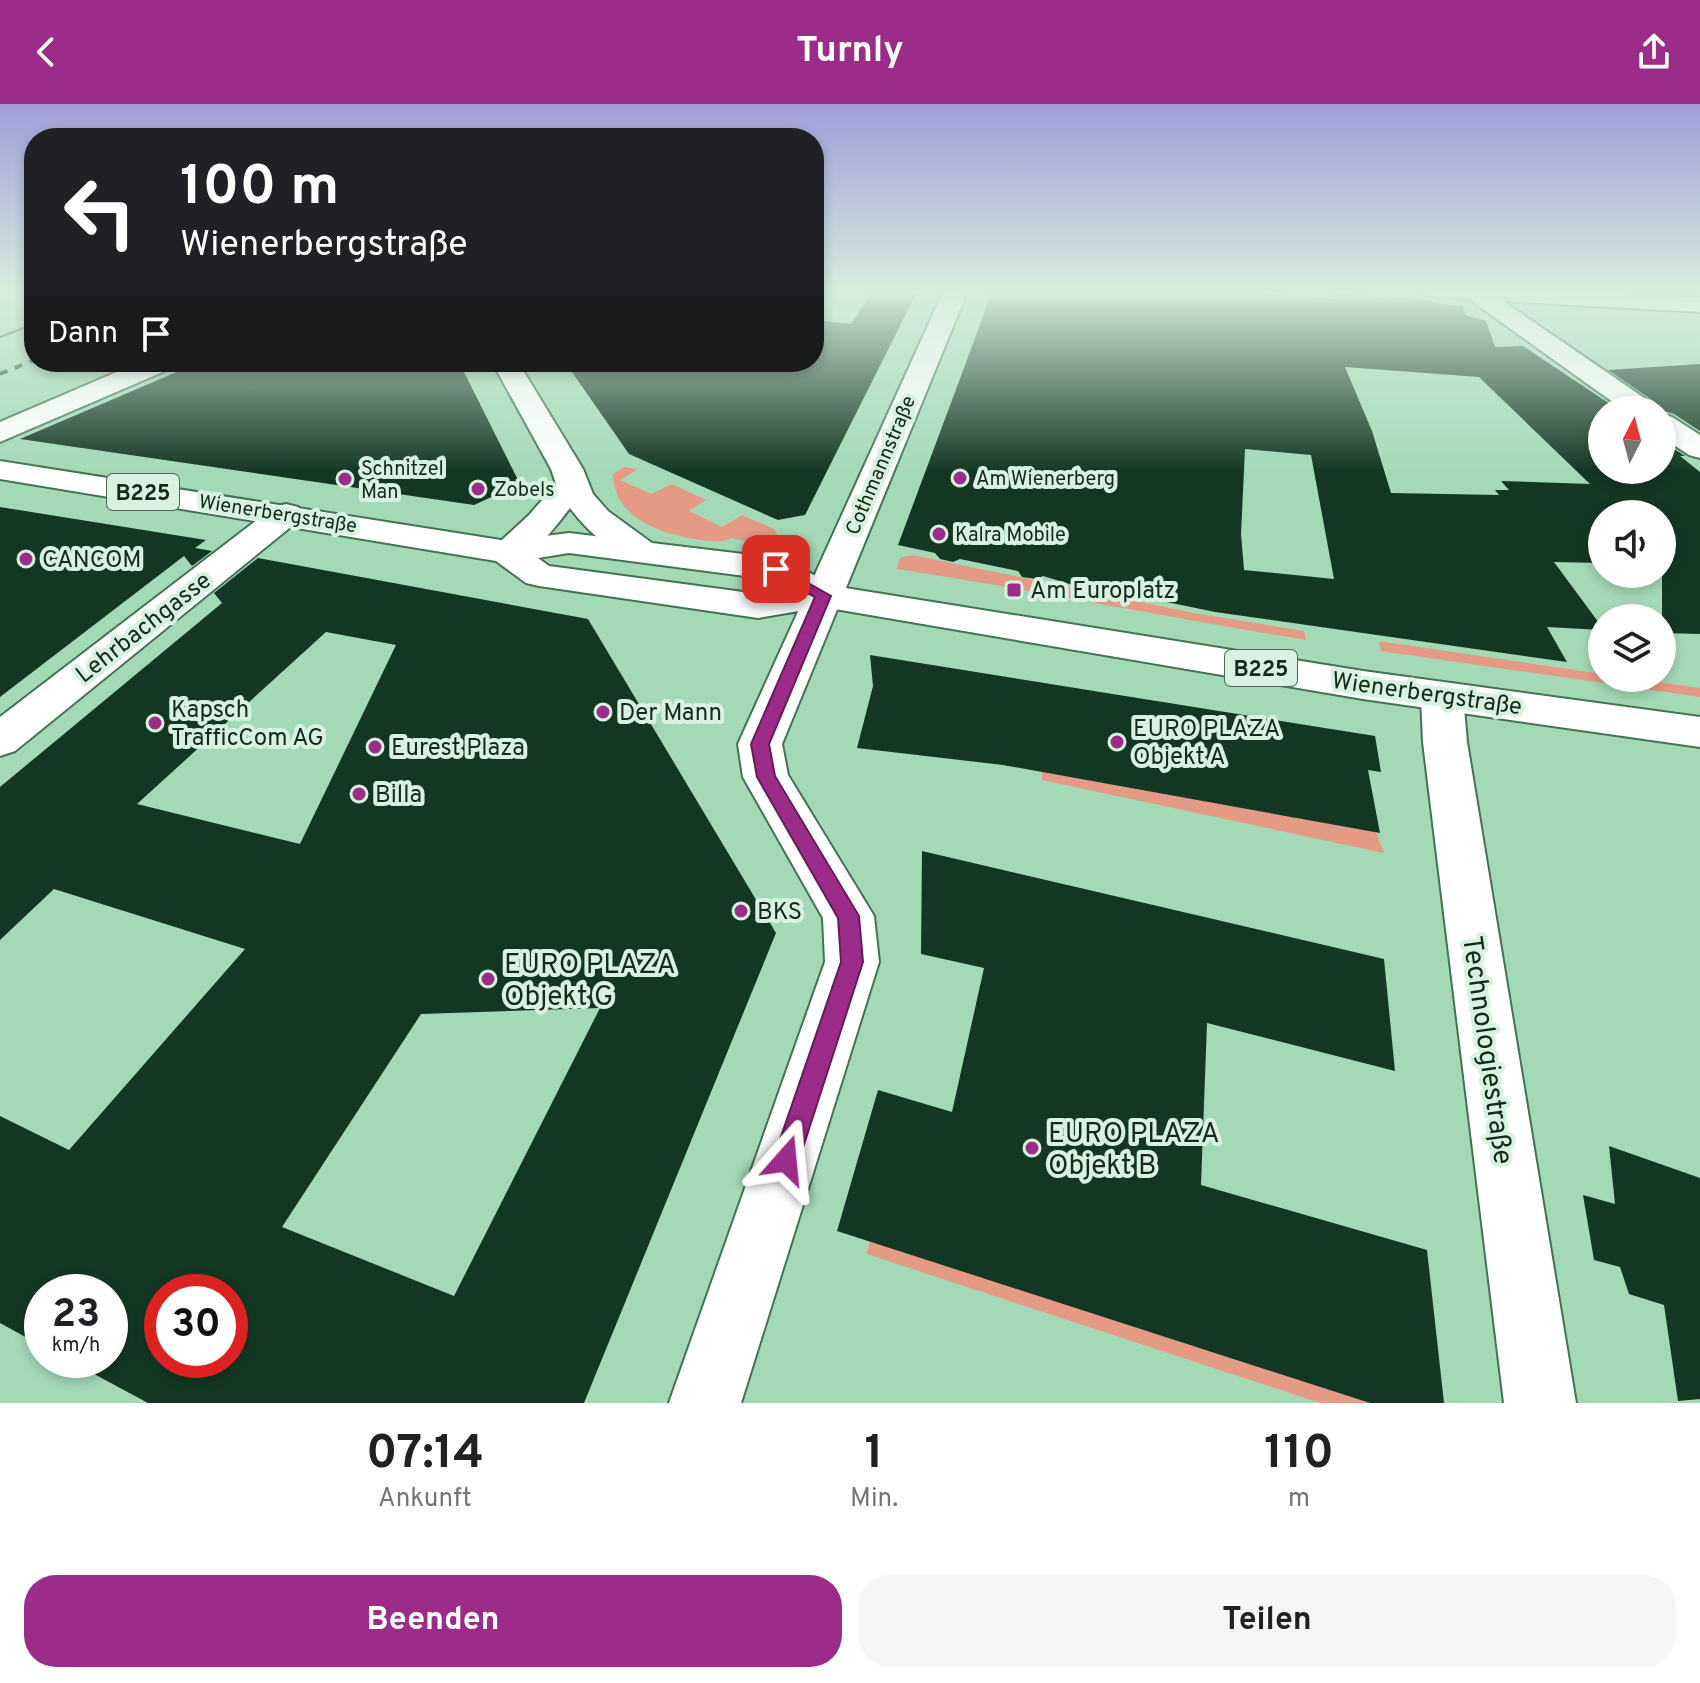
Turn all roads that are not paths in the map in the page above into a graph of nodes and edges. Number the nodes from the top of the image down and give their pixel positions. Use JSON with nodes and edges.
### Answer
{"nodes":[{"id":1,"x":930,"y":351,"type":"edge"},
{"id":2,"x":1558,"y":351,"type":"edge"},
{"id":3,"x":140,"y":372,"type":"edge"},
{"id":4,"x":511,"y":372,"type":"edge"},
{"id":5,"x":1623,"y":396,"type":"edge"},
{"id":6,"x":0,"y":433,"type":"edge"},
{"id":7,"x":1676,"y":433,"type":"edge"},
{"id":8,"x":1700,"y":449,"type":"edge"},
{"id":9,"x":0,"y":470,"type":"edge"},
{"id":10,"x":571,"y":486,"type":"junction"},
{"id":11,"x":286,"y":514,"type":"junction"},
{"id":12,"x":507,"y":552,"type":"junction"},
{"id":13,"x":644,"y":553,"type":"junction"},
{"id":14,"x":823,"y":596,"type":"junction"},
{"id":15,"x":1442,"y":697,"type":"junction"},
{"id":16,"x":1700,"y":732,"type":"edge"},
{"id":17,"x":0,"y":740,"type":"edge"},
{"id":18,"x":705,"y":1403,"type":"edge"},
{"id":19,"x":1540,"y":1403,"type":"edge"}],
"edges":[{"from":1,"to":14,"type":"street","name":"Cothmannstraße"},
{"from":2,"to":5,"type":"street"},
{"from":3,"to":6,"type":"street"},
{"from":4,"to":10,"type":"street"},
{"from":7,"to":8,"type":"street"},
{"from":9,"to":11,"type":"street","name":"Wienerbergstraße","number":"B225"},
{"from":10,"to":12,"type":"street"},
{"from":10,"to":13,"type":"street"},
{"from":11,"to":12,"type":"street","name":"Wienerbergstraße","number":"B225"},
{"from":11,"to":17,"type":"street","name":"Lehrbachgasse"},
{"from":12,"to":13,"type":"street","name":"Wienerbergstraße","number":"B225"},
{"from":12,"to":14,"type":"street","name":"Wienerbergstraße","number":"B225"},
{"from":13,"to":14,"type":"street","name":"Wienerbergstraße","number":"B225"},
{"from":14,"to":15,"type":"street","name":"Wienerbergstraße","number":"B225"},
{"from":14,"to":18,"type":"street"},
{"from":15,"to":16,"type":"street","name":"Wienerbergstraße","number":"B225"},
{"from":15,"to":19,"type":"street","name":"Technologiestraße"}]}
